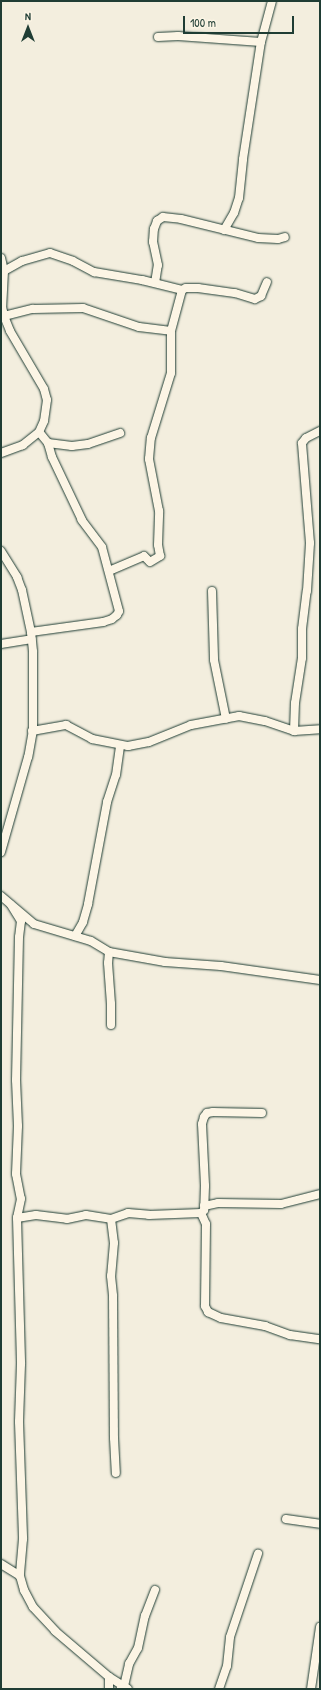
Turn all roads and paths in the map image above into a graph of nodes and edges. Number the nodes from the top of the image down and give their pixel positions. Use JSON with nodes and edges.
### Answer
{"nodes":[{"id":1,"x":272,"y":1,"type":"edge"},
{"id":2,"x":158,"y":37,"type":"dead end"},
{"id":3,"x":262,"y":42,"type":"junction"},
{"id":4,"x":230,"y":222,"type":"junction"},
{"id":5,"x":224,"y":230,"type":"junction"},
{"id":6,"x":235,"y":234,"type":"junction"},
{"id":7,"x":285,"y":237,"type":"dead end"},
{"id":8,"x":1,"y":258,"type":"edge"},
{"id":9,"x":4,"y":271,"type":"junction"},
{"id":10,"x":267,"y":282,"type":"dead end"},
{"id":11,"x":155,"y":283,"type":"junction"},
{"id":12,"x":182,"y":290,"type":"junction"},
{"id":13,"x":4,"y":316,"type":"junction"},
{"id":14,"x":171,"y":331,"type":"junction"},
{"id":15,"x":320,"y":431,"type":"edge"},
{"id":16,"x":39,"y":432,"type":"junction"},
{"id":17,"x":120,"y":433,"type":"dead end"},
{"id":18,"x":48,"y":442,"type":"junction"},
{"id":19,"x":1,"y":453,"type":"edge"},
{"id":20,"x":1,"y":551,"type":"edge"},
{"id":21,"x":109,"y":571,"type":"junction"},
{"id":22,"x":212,"y":591,"type":"dead end"},
{"id":23,"x":31,"y":635,"type":"junction"},
{"id":24,"x":1,"y":644,"type":"edge"},
{"id":25,"x":226,"y":719,"type":"junction"},
{"id":26,"x":320,"y":729,"type":"edge"},
{"id":27,"x":32,"y":731,"type":"junction"},
{"id":28,"x":294,"y":731,"type":"junction"},
{"id":29,"x":120,"y":745,"type":"junction"},
{"id":30,"x":1,"y":852,"type":"edge"},
{"id":31,"x":1,"y":896,"type":"edge"},
{"id":32,"x":11,"y":905,"type":"junction"},
{"id":33,"x":75,"y":936,"type":"junction"},
{"id":34,"x":109,"y":952,"type":"junction"},
{"id":35,"x":320,"y":980,"type":"edge"},
{"id":36,"x":111,"y":1025,"type":"dead end"},
{"id":37,"x":262,"y":1114,"type":"dead end"},
{"id":38,"x":320,"y":1194,"type":"edge"},
{"id":39,"x":203,"y":1210,"type":"junction"},
{"id":40,"x":17,"y":1218,"type":"junction"},
{"id":41,"x":111,"y":1219,"type":"junction"},
{"id":42,"x":320,"y":1339,"type":"edge"},
{"id":43,"x":116,"y":1473,"type":"dead end"},
{"id":44,"x":286,"y":1520,"type":"dead end"},
{"id":45,"x":320,"y":1524,"type":"edge"},
{"id":46,"x":258,"y":1554,"type":"dead end"},
{"id":47,"x":1,"y":1564,"type":"edge"},
{"id":48,"x":20,"y":1576,"type":"junction"},
{"id":49,"x":155,"y":1590,"type":"dead end"},
{"id":50,"x":320,"y":1627,"type":"edge"},
{"id":51,"x":108,"y":1677,"type":"junction"},
{"id":52,"x":124,"y":1688,"type":"edge"},
{"id":53,"x":109,"y":1689,"type":"edge"},
{"id":54,"x":220,"y":1689,"type":"edge"},
{"id":55,"x":311,"y":1689,"type":"edge"}],
"edges":[{"from":1,"to":3,"type":"street"},
{"from":2,"to":3,"type":"street"},
{"from":3,"to":4,"type":"street"},
{"from":4,"to":5,"type":"street"},
{"from":4,"to":6,"type":"street"},
{"from":5,"to":6,"type":"street"},
{"from":5,"to":11,"type":"street"},
{"from":6,"to":7,"type":"street"},
{"from":8,"to":9,"type":"street"},
{"from":9,"to":11,"type":"street"},
{"from":9,"to":13,"type":"street"},
{"from":10,"to":12,"type":"street"},
{"from":11,"to":12,"type":"street"},
{"from":12,"to":14,"type":"street"},
{"from":13,"to":14,"type":"street"},
{"from":13,"to":16,"type":"street"},
{"from":14,"to":21,"type":"street"},
{"from":15,"to":28,"type":"street"},
{"from":16,"to":18,"type":"street"},
{"from":16,"to":19,"type":"street"},
{"from":17,"to":18,"type":"street"},
{"from":18,"to":21,"type":"street"},
{"from":20,"to":23,"type":"street"},
{"from":21,"to":23,"type":"street"},
{"from":22,"to":25,"type":"street"},
{"from":23,"to":24,"type":"street"},
{"from":23,"to":27,"type":"street"},
{"from":25,"to":28,"type":"street"},
{"from":25,"to":29,"type":"street"},
{"from":26,"to":28,"type":"street"},
{"from":27,"to":29,"type":"street"},
{"from":27,"to":30,"type":"street"},
{"from":29,"to":33,"type":"street"},
{"from":31,"to":32,"type":"street"},
{"from":32,"to":33,"type":"street"},
{"from":32,"to":40,"type":"street"},
{"from":33,"to":34,"type":"street"},
{"from":34,"to":35,"type":"street"},
{"from":34,"to":36,"type":"street"},
{"from":37,"to":39,"type":"street"},
{"from":38,"to":39,"type":"street"},
{"from":39,"to":41,"type":"street"},
{"from":39,"to":42,"type":"street"},
{"from":40,"to":41,"type":"street"},
{"from":40,"to":48,"type":"street"},
{"from":41,"to":43,"type":"street"},
{"from":44,"to":45,"type":"street"},
{"from":46,"to":54,"type":"street"},
{"from":47,"to":48,"type":"street"},
{"from":48,"to":51,"type":"street"},
{"from":49,"to":52,"type":"street"},
{"from":50,"to":55,"type":"street"},
{"from":51,"to":52,"type":"street"},
{"from":51,"to":53,"type":"street"}]}
